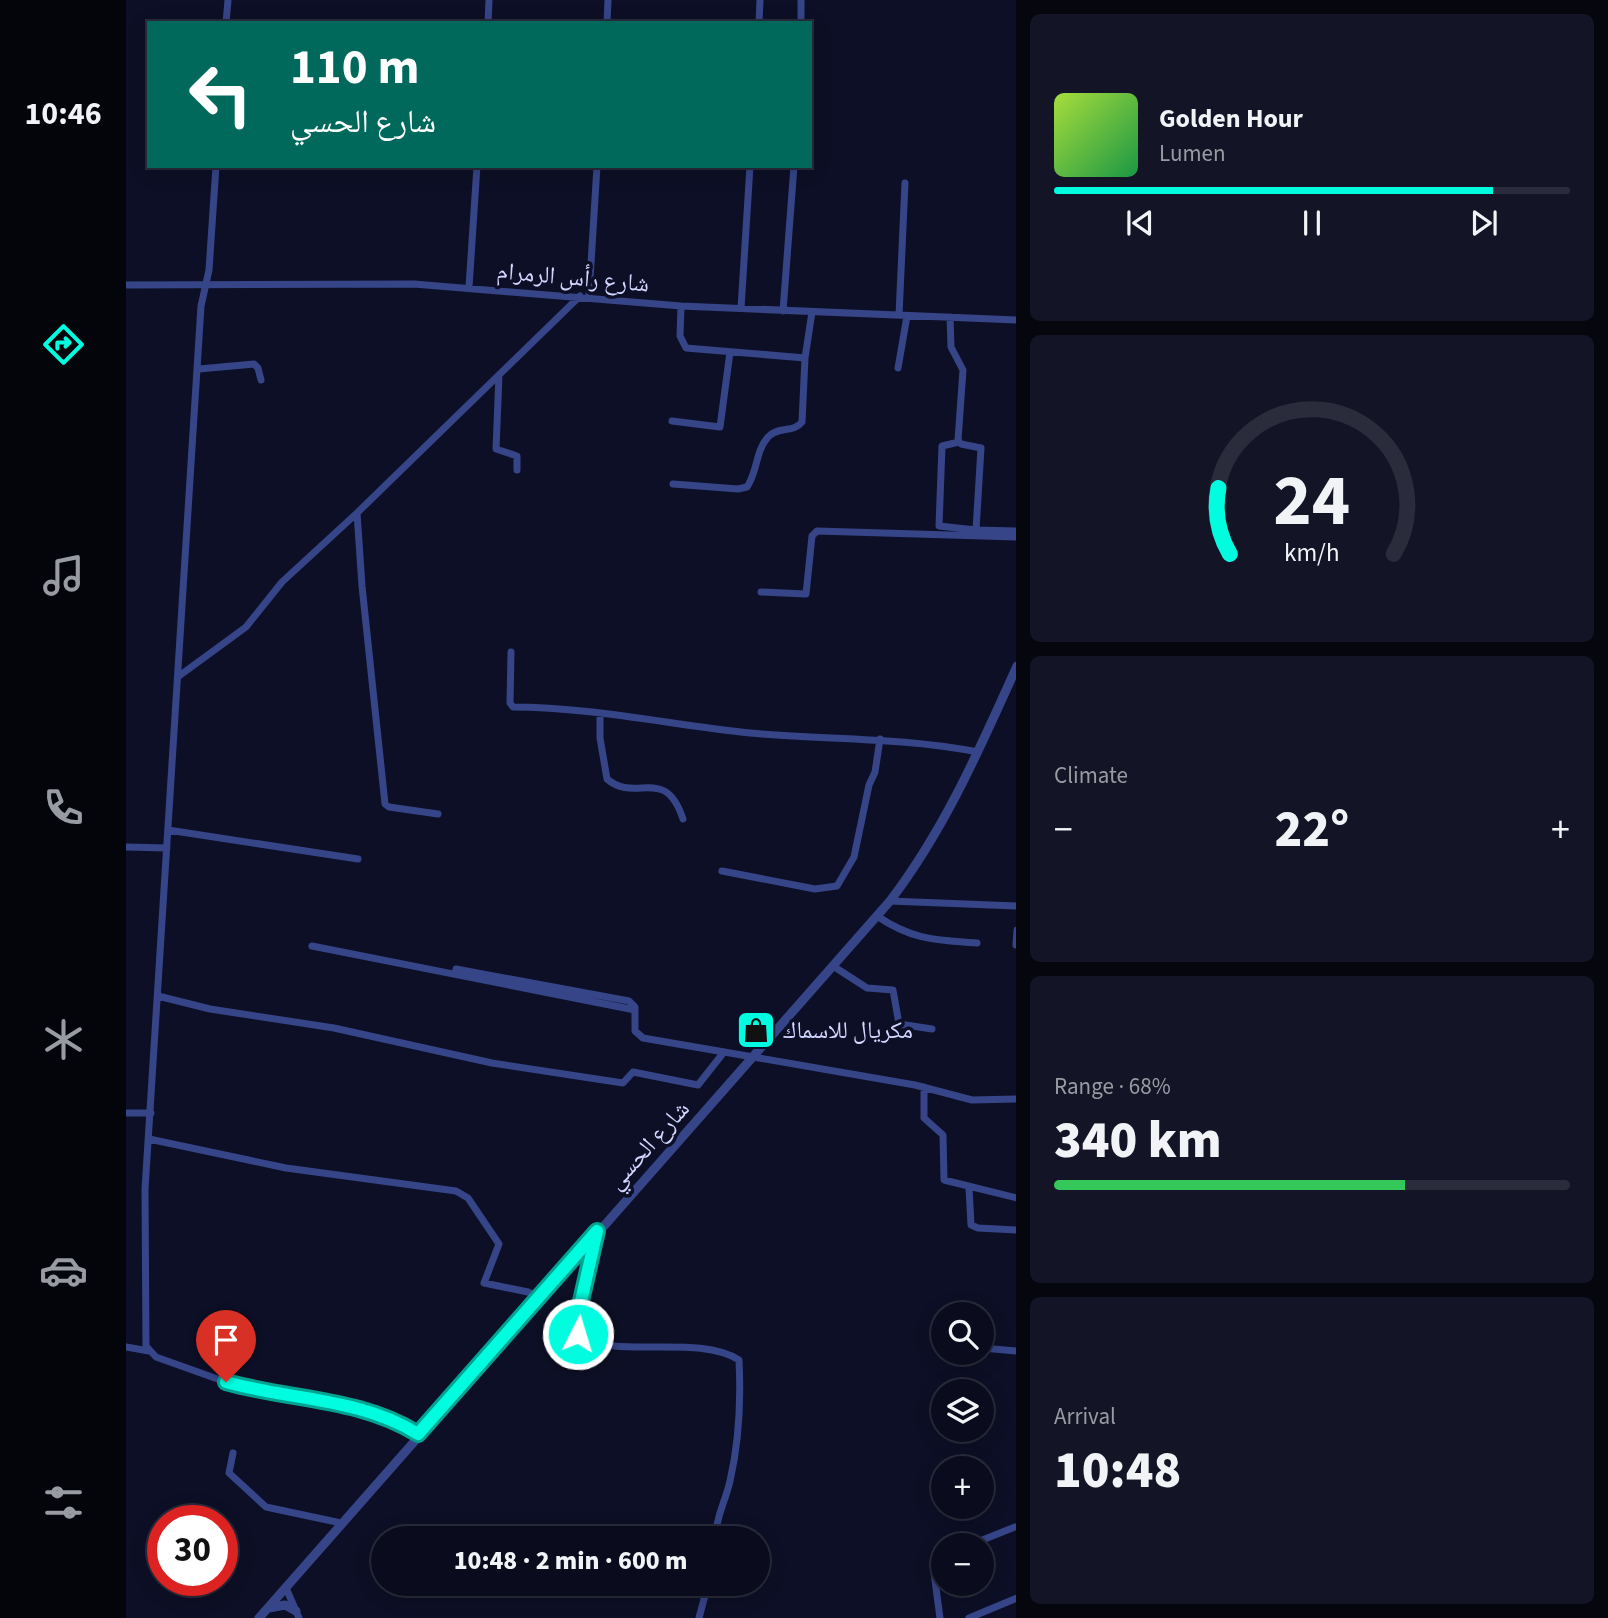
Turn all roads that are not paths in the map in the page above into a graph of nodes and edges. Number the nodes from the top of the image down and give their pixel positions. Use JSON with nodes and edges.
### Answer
{"nodes":[{"id":1,"x":228,"y":0,"type":"edge"},
{"id":2,"x":489,"y":0,"type":"edge"},
{"id":3,"x":608,"y":0,"type":"edge"},
{"id":4,"x":760,"y":0,"type":"edge"},
{"id":5,"x":801,"y":0,"type":"edge"},
{"id":6,"x":226,"y":21,"type":"edge"},
{"id":7,"x":488,"y":21,"type":"edge"},
{"id":8,"x":607,"y":21,"type":"edge"},
{"id":9,"x":759,"y":21,"type":"edge"},
{"id":10,"x":801,"y":21,"type":"edge"},
{"id":11,"x":216,"y":168,"type":"edge"},
{"id":12,"x":477,"y":168,"type":"edge"},
{"id":13,"x":597,"y":168,"type":"edge"},
{"id":14,"x":750,"y":168,"type":"edge"},
{"id":15,"x":794,"y":168,"type":"edge"},
{"id":16,"x":905,"y":183,"type":"dead end"},
{"id":17,"x":126,"y":285,"type":"edge"},
{"id":18,"x":205,"y":286,"type":"junction"},
{"id":19,"x":469,"y":287,"type":"junction"},
{"id":20,"x":585,"y":296,"type":"junction"},
{"id":21,"x":681,"y":306,"type":"junction"},
{"id":22,"x":741,"y":308,"type":"junction"},
{"id":23,"x":783,"y":311,"type":"junction"},
{"id":24,"x":812,"y":312,"type":"junction"},
{"id":25,"x":903,"y":315,"type":"junction"},
{"id":26,"x":950,"y":317,"type":"junction"},
{"id":27,"x":1016,"y":320,"type":"edge"},
{"id":28,"x":730,"y":352,"type":"junction"},
{"id":29,"x":805,"y":358,"type":"junction"},
{"id":30,"x":898,"y":368,"type":"dead end"},
{"id":31,"x":199,"y":369,"type":"junction"},
{"id":32,"x":499,"y":375,"type":"junction"},
{"id":33,"x":261,"y":380,"type":"dead end"},
{"id":34,"x":672,"y":421,"type":"dead end"},
{"id":35,"x":959,"y":443,"type":"junction"},
{"id":36,"x":517,"y":470,"type":"dead end"},
{"id":37,"x":673,"y":484,"type":"dead end"},
{"id":38,"x":357,"y":513,"type":"junction"},
{"id":39,"x":976,"y":530,"type":"junction"},
{"id":40,"x":955,"y":531,"type":"junction"},
{"id":41,"x":1016,"y":531,"type":"edge"},
{"id":42,"x":1016,"y":537,"type":"edge"},
{"id":43,"x":761,"y":592,"type":"dead end"},
{"id":44,"x":511,"y":652,"type":"dead end"},
{"id":45,"x":1016,"y":668,"type":"edge"},
{"id":46,"x":179,"y":676,"type":"junction"},
{"id":47,"x":600,"y":715,"type":"junction"},
{"id":48,"x":880,"y":739,"type":"junction"},
{"id":49,"x":978,"y":752,"type":"junction"},
{"id":50,"x":438,"y":814,"type":"dead end"},
{"id":51,"x":683,"y":819,"type":"dead end"},
{"id":52,"x":168,"y":830,"type":"junction"},
{"id":53,"x":126,"y":847,"type":"edge"},
{"id":54,"x":167,"y":848,"type":"junction"},
{"id":55,"x":358,"y":859,"type":"dead end"},
{"id":56,"x":722,"y":870,"type":"dead end"},
{"id":57,"x":890,"y":901,"type":"junction"},
{"id":58,"x":1016,"y":906,"type":"edge"},
{"id":59,"x":877,"y":916,"type":"junction"},
{"id":60,"x":1016,"y":932,"type":"edge"},
{"id":61,"x":977,"y":943,"type":"dead end"},
{"id":62,"x":313,"y":946,"type":"dead end"},
{"id":63,"x":1016,"y":946,"type":"edge"},
{"id":64,"x":833,"y":966,"type":"junction"},
{"id":65,"x":456,"y":969,"type":"dead end"},
{"id":66,"x":158,"y":996,"type":"junction"},
{"id":67,"x":635,"y":1010,"type":"junction"},
{"id":68,"x":932,"y":1029,"type":"dead end"},
{"id":69,"x":724,"y":1052,"type":"junction"},
{"id":70,"x":752,"y":1056,"type":"junction"},
{"id":71,"x":924,"y":1087,"type":"junction"},
{"id":72,"x":1016,"y":1099,"type":"edge"},
{"id":73,"x":126,"y":1113,"type":"edge"},
{"id":74,"x":151,"y":1113,"type":"junction"},
{"id":75,"x":149,"y":1139,"type":"junction"},
{"id":76,"x":970,"y":1188,"type":"junction"},
{"id":77,"x":1016,"y":1198,"type":"edge"},
{"id":78,"x":1016,"y":1230,"type":"edge"},
{"id":79,"x":597,"y":1231,"type":"junction"},
{"id":80,"x":540,"y":1298,"type":"junction"},
{"id":81,"x":126,"y":1347,"type":"edge"},
{"id":82,"x":994,"y":1349,"type":"edge"},
{"id":83,"x":149,"y":1351,"type":"junction"},
{"id":84,"x":1016,"y":1351,"type":"edge"},
{"id":85,"x":418,"y":1434,"type":"junction"},
{"id":86,"x":233,"y":1453,"type":"dead end"},
{"id":87,"x":341,"y":1523,"type":"junction"},
{"id":88,"x":716,"y":1526,"type":"edge"},
{"id":89,"x":1015,"y":1527,"type":"edge"},
{"id":90,"x":994,"y":1535,"type":"edge"},
{"id":91,"x":286,"y":1588,"type":"junction"},
{"id":92,"x":705,"y":1596,"type":"edge"},
{"id":93,"x":937,"y":1596,"type":"edge"},
{"id":94,"x":1016,"y":1598,"type":"edge"},
{"id":95,"x":267,"y":1609,"type":"junction"},
{"id":96,"x":297,"y":1614,"type":"edge"},
{"id":97,"x":259,"y":1618,"type":"edge"},
{"id":98,"x":699,"y":1618,"type":"edge"},
{"id":99,"x":940,"y":1618,"type":"edge"},
{"id":100,"x":969,"y":1618,"type":"edge"}],
"edges":[{"from":1,"to":6,"type":"street"},
{"from":2,"to":7,"type":"street"},
{"from":3,"to":8,"type":"street"},
{"from":4,"to":9,"type":"street"},
{"from":5,"to":10,"type":"street"},
{"from":11,"to":18,"type":"street"},
{"from":12,"to":19,"type":"street"},
{"from":13,"to":20,"type":"street"},
{"from":14,"to":22,"type":"street"},
{"from":15,"to":23,"type":"street"},
{"from":16,"to":25,"type":"street"},
{"from":17,"to":18,"type":"street","name":"شارع رأس الرمرام"},
{"from":18,"to":19,"type":"street","name":"شارع رأس الرمرام"},
{"from":18,"to":31,"type":"street"},
{"from":19,"to":20,"type":"street","name":"شارع رأس الرمرام"},
{"from":20,"to":21,"type":"street","name":"شارع رأس الرمرام"},
{"from":20,"to":32,"type":"street"},
{"from":21,"to":22,"type":"street","name":"شارع رأس الرمرام"},
{"from":21,"to":28,"type":"street"},
{"from":22,"to":23,"type":"street","name":"شارع رأس الرمرام"},
{"from":23,"to":24,"type":"street","name":"شارع رأس الرمرام"},
{"from":24,"to":25,"type":"street","name":"شارع رأس الرمرام"},
{"from":24,"to":29,"type":"street"},
{"from":25,"to":26,"type":"street","name":"شارع رأس الرمرام"},
{"from":25,"to":30,"type":"street"},
{"from":26,"to":27,"type":"street","name":"شارع رأس الرمرام"},
{"from":26,"to":35,"type":"street"},
{"from":28,"to":29,"type":"street"},
{"from":28,"to":34,"type":"street"},
{"from":29,"to":37,"type":"street"},
{"from":31,"to":33,"type":"street"},
{"from":31,"to":46,"type":"street"},
{"from":32,"to":36,"type":"street"},
{"from":32,"to":38,"type":"street"},
{"from":35,"to":39,"type":"street"},
{"from":35,"to":40,"type":"street"},
{"from":38,"to":46,"type":"street"},
{"from":38,"to":50,"type":"street"},
{"from":39,"to":40,"type":"street"},
{"from":39,"to":41,"type":"street"},
{"from":40,"to":42,"type":"street"},
{"from":40,"to":43,"type":"street"},
{"from":44,"to":47,"type":"street"},
{"from":45,"to":49,"type":"street","name":"شارع الحسي"},
{"from":46,"to":52,"type":"street"},
{"from":47,"to":48,"type":"street"},
{"from":47,"to":51,"type":"street"},
{"from":48,"to":49,"type":"street"},
{"from":48,"to":56,"type":"street"},
{"from":49,"to":57,"type":"street","name":"شارع الحسي"},
{"from":52,"to":54,"type":"street"},
{"from":52,"to":55,"type":"street"},
{"from":53,"to":54,"type":"street"},
{"from":54,"to":66,"type":"street"},
{"from":57,"to":58,"type":"street"},
{"from":57,"to":59,"type":"street","name":"شارع الحسي"},
{"from":59,"to":61,"type":"street"},
{"from":59,"to":64,"type":"street","name":"شارع الحسي"},
{"from":60,"to":63,"type":"street"},
{"from":62,"to":67,"type":"street"},
{"from":64,"to":68,"type":"street"},
{"from":64,"to":70,"type":"street","name":"شارع الحسي"},
{"from":65,"to":67,"type":"street"},
{"from":66,"to":69,"type":"street"},
{"from":66,"to":74,"type":"street"},
{"from":67,"to":69,"type":"street"},
{"from":69,"to":70,"type":"street"},
{"from":70,"to":71,"type":"street"},
{"from":70,"to":79,"type":"street","name":"شارع الحسي"},
{"from":71,"to":72,"type":"street"},
{"from":71,"to":76,"type":"street"},
{"from":73,"to":74,"type":"street"},
{"from":74,"to":75,"type":"street"},
{"from":75,"to":80,"type":"street"},
{"from":75,"to":83,"type":"street"},
{"from":76,"to":77,"type":"street"},
{"from":76,"to":78,"type":"street"},
{"from":79,"to":80,"type":"street","name":"شارع الحسي"},
{"from":79,"to":88,"type":"street"},
{"from":80,"to":85,"type":"street","name":"شارع الحسي"},
{"from":81,"to":83,"type":"street"},
{"from":82,"to":84,"type":"street"},
{"from":83,"to":85,"type":"street"},
{"from":85,"to":87,"type":"street","name":"شارع الحسي"},
{"from":86,"to":87,"type":"street"},
{"from":87,"to":91,"type":"street","name":"شارع الحسي"},
{"from":89,"to":90,"type":"street"},
{"from":91,"to":95,"type":"street","name":"شارع الحسي"},
{"from":91,"to":96,"type":"street"},
{"from":92,"to":98,"type":"street"},
{"from":93,"to":99,"type":"street"},
{"from":94,"to":100,"type":"street"},
{"from":95,"to":96,"type":"street"},
{"from":95,"to":97,"type":"street","name":"شارع الحسي"}]}
